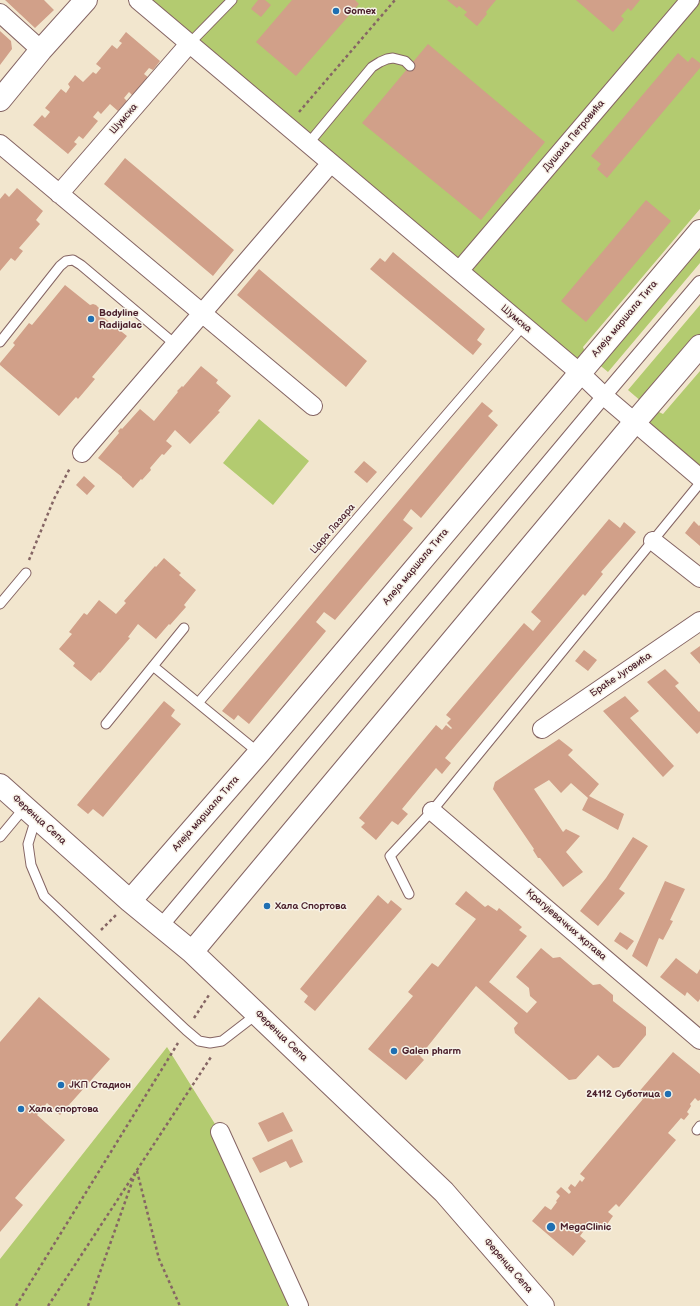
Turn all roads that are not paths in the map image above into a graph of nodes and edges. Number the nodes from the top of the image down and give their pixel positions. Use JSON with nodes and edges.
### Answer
{"nodes":[{"id":1,"x":86,"y":0,"type":"edge"},
{"id":2,"x":138,"y":0,"type":"edge"},
{"id":3,"x":232,"y":0,"type":"edge"},
{"id":4,"x":690,"y":0,"type":"edge"},
{"id":5,"x":0,"y":13,"type":"edge"},
{"id":6,"x":189,"y":44,"type":"junction"},
{"id":7,"x":41,"y":50,"type":"junction"},
{"id":8,"x":410,"y":66,"type":"dead end"},
{"id":9,"x":0,"y":100,"type":"edge"},
{"id":10,"x":0,"y":144,"type":"edge"},
{"id":11,"x":308,"y":144,"type":"junction"},
{"id":12,"x":331,"y":163,"type":"junction"},
{"id":13,"x":59,"y":194,"type":"junction"},
{"id":14,"x":700,"y":231,"type":"edge"},
{"id":15,"x":459,"y":271,"type":"junction"},
{"id":16,"x":700,"y":283,"type":"edge"},
{"id":17,"x":202,"y":313,"type":"junction"},
{"id":18,"x":524,"y":326,"type":"junction"},
{"id":19,"x":0,"y":342,"type":"edge"},
{"id":20,"x":176,"y":345,"type":"junction"},
{"id":21,"x":700,"y":346,"type":"edge"},
{"id":22,"x":580,"y":373,"type":"junction"},
{"id":23,"x":604,"y":396,"type":"junction"},
{"id":24,"x":312,"y":406,"type":"dead end"},
{"id":25,"x":634,"y":423,"type":"junction"},
{"id":26,"x":82,"y":453,"type":"road end"},
{"id":27,"x":700,"y":478,"type":"edge"},
{"id":28,"x":700,"y":484,"type":"edge"},
{"id":29,"x":653,"y":541,"type":"junction"},
{"id":30,"x":26,"y":573,"type":"road end"},
{"id":31,"x":700,"y":578,"type":"edge"},
{"id":32,"x":0,"y":604,"type":"edge"},
{"id":33,"x":700,"y":621,"type":"edge"},
{"id":34,"x":184,"y":628,"type":"dead end"},
{"id":35,"x":153,"y":666,"type":"junction"},
{"id":36,"x":198,"y":703,"type":"junction"},
{"id":37,"x":106,"y":724,"type":"dead end"},
{"id":38,"x":542,"y":729,"type":"dead end"},
{"id":39,"x":260,"y":753,"type":"junction"},
{"id":40,"x":0,"y":784,"type":"edge"},
{"id":41,"x":432,"y":811,"type":"junction"},
{"id":42,"x":30,"y":812,"type":"junction"},
{"id":43,"x":0,"y":837,"type":"edge"},
{"id":44,"x":409,"y":894,"type":"dead end"},
{"id":45,"x":130,"y":901,"type":"junction"},
{"id":46,"x":161,"y":926,"type":"junction"},
{"id":47,"x":192,"y":952,"type":"junction"},
{"id":48,"x":258,"y":1014,"type":"junction"},
{"id":49,"x":700,"y":1040,"type":"edge"},
{"id":50,"x":220,"y":1132,"type":"dead end"},
{"id":51,"x":299,"y":1306,"type":"edge"},
{"id":52,"x":543,"y":1306,"type":"edge"}],
"edges":[{"from":1,"to":7,"type":"street"},
{"from":2,"to":6,"type":"street","name":"Шумска"},
{"from":3,"to":6,"type":"lane"},
{"from":4,"to":15,"type":"street","name":"Душана Петровића"},
{"from":5,"to":7,"type":"street"},
{"from":6,"to":11,"type":"street","name":"Шумска"},
{"from":6,"to":13,"type":"street","name":"Шумска"},
{"from":7,"to":9,"type":"street"},
{"from":8,"to":11,"type":"lane"},
{"from":10,"to":13,"type":"street"},
{"from":11,"to":12,"type":"street","name":"Шумска"},
{"from":12,"to":15,"type":"street","name":"Шумска"},
{"from":12,"to":17,"type":"street"},
{"from":13,"to":17,"type":"street"},
{"from":14,"to":22,"type":"street","name":"Алеја маршала Тита"},
{"from":15,"to":18,"type":"street","name":"Шумска"},
{"from":16,"to":23,"type":"street"},
{"from":17,"to":20,"type":"street"},
{"from":17,"to":24,"type":"street"},
{"from":18,"to":22,"type":"street","name":"Шумска"},
{"from":18,"to":36,"type":"lane","name":"Цара Лазара"},
{"from":19,"to":20,"type":"lane"},
{"from":20,"to":26,"type":"street"},
{"from":21,"to":25,"type":"street"},
{"from":22,"to":23,"type":"street","name":"Шумска"},
{"from":22,"to":39,"type":"street","name":"Алеја маршала Тита"},
{"from":23,"to":25,"type":"street","name":"Шумска"},
{"from":23,"to":46,"type":"street"},
{"from":25,"to":27,"type":"street","name":"Шумска"},
{"from":25,"to":47,"type":"street"},
{"from":28,"to":29,"type":"lane"},
{"from":29,"to":31,"type":"street"},
{"from":29,"to":41,"type":"lane"},
{"from":30,"to":32,"type":"lane"},
{"from":33,"to":38,"type":"street","name":"Браће Југовића"},
{"from":34,"to":35,"type":"lane"},
{"from":35,"to":36,"type":"lane"},
{"from":35,"to":37,"type":"lane"},
{"from":36,"to":39,"type":"lane"},
{"from":39,"to":45,"type":"street","name":"Алеја маршала Тита"},
{"from":40,"to":42,"type":"street","name":"Ференца Сепа"},
{"from":41,"to":44,"type":"lane"},
{"from":41,"to":49,"type":"street","name":"Крагујевачких жртава"},
{"from":42,"to":43,"type":"lane"},
{"from":42,"to":45,"type":"street","name":"Ференца Сепа"},
{"from":42,"to":48,"type":"lane"},
{"from":45,"to":46,"type":"street","name":"Ференца Сепа"},
{"from":46,"to":47,"type":"street","name":"Ференца Сепа"},
{"from":47,"to":48,"type":"street","name":"Ференца Сепа"},
{"from":48,"to":52,"type":"street","name":"Ференца Сепа"},
{"from":50,"to":51,"type":"street"}]}
